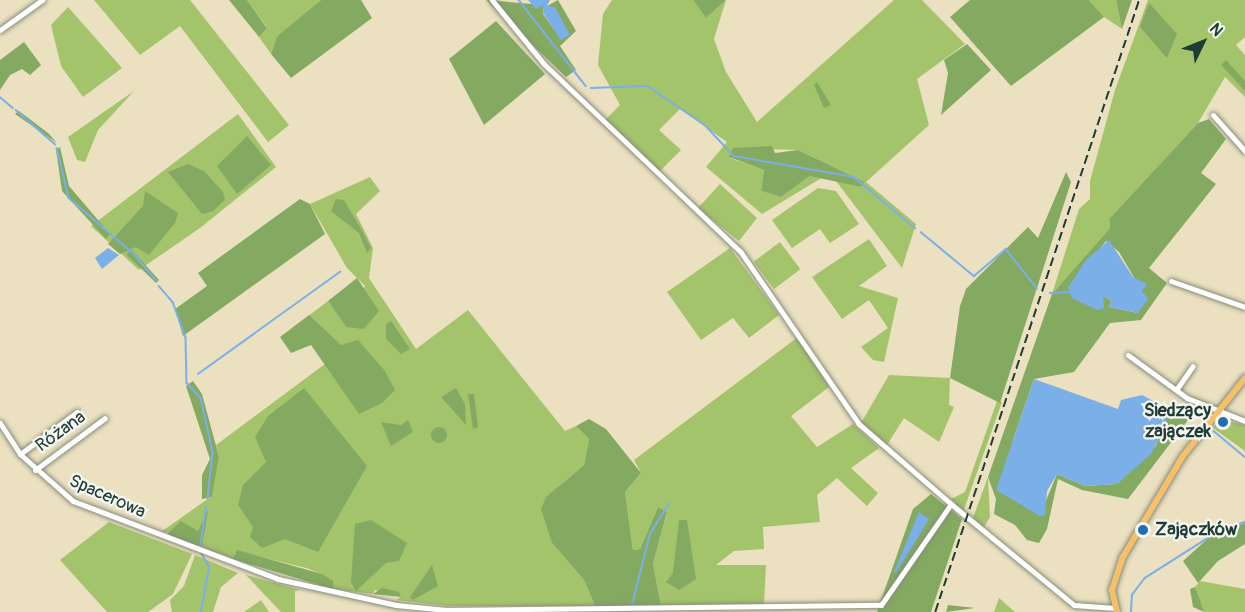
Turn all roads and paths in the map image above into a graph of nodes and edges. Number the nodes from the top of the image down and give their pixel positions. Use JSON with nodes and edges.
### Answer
{"nodes":[{"id":1,"x":42,"y":0,"type":"edge"},
{"id":2,"x":492,"y":0,"type":"edge"},
{"id":3,"x":0,"y":30,"type":"edge"},
{"id":4,"x":1213,"y":115,"type":"dead end"},
{"id":5,"x":1245,"y":151,"type":"edge"},
{"id":6,"x":1171,"y":281,"type":"dead end"},
{"id":7,"x":1245,"y":308,"type":"edge"},
{"id":8,"x":1128,"y":355,"type":"dead end"},
{"id":9,"x":1193,"y":366,"type":"dead end"},
{"id":10,"x":1245,"y":378,"type":"edge"},
{"id":11,"x":1176,"y":390,"type":"junction"},
{"id":12,"x":1220,"y":411,"type":"junction"},
{"id":13,"x":77,"y":412,"type":"dead end"},
{"id":14,"x":105,"y":418,"type":"dead end"},
{"id":15,"x":1245,"y":421,"type":"edge"},
{"id":16,"x":0,"y":423,"type":"edge"},
{"id":17,"x":20,"y":454,"type":"junction"},
{"id":18,"x":35,"y":470,"type":"junction"},
{"id":19,"x":951,"y":504,"type":"junction"},
{"id":20,"x":1116,"y":610,"type":"edge"}],
"edges":[{"from":1,"to":3,"type":"street"},
{"from":2,"to":19,"type":"street"},
{"from":4,"to":5,"type":"street"},
{"from":6,"to":7,"type":"street"},
{"from":8,"to":11,"type":"street"},
{"from":9,"to":11,"type":"street"},
{"from":10,"to":12,"type":"main road"},
{"from":11,"to":12,"type":"street"},
{"from":12,"to":15,"type":"street"},
{"from":12,"to":20,"type":"main road"},
{"from":13,"to":17,"type":"street"},
{"from":14,"to":18,"type":"street","name":"Różana"},
{"from":16,"to":17,"type":"street","name":"Spacerowa"},
{"from":17,"to":18,"type":"street","name":"Spacerowa"},
{"from":18,"to":19,"type":"street","name":"Spacerowa"},
{"from":19,"to":20,"type":"street"}]}
